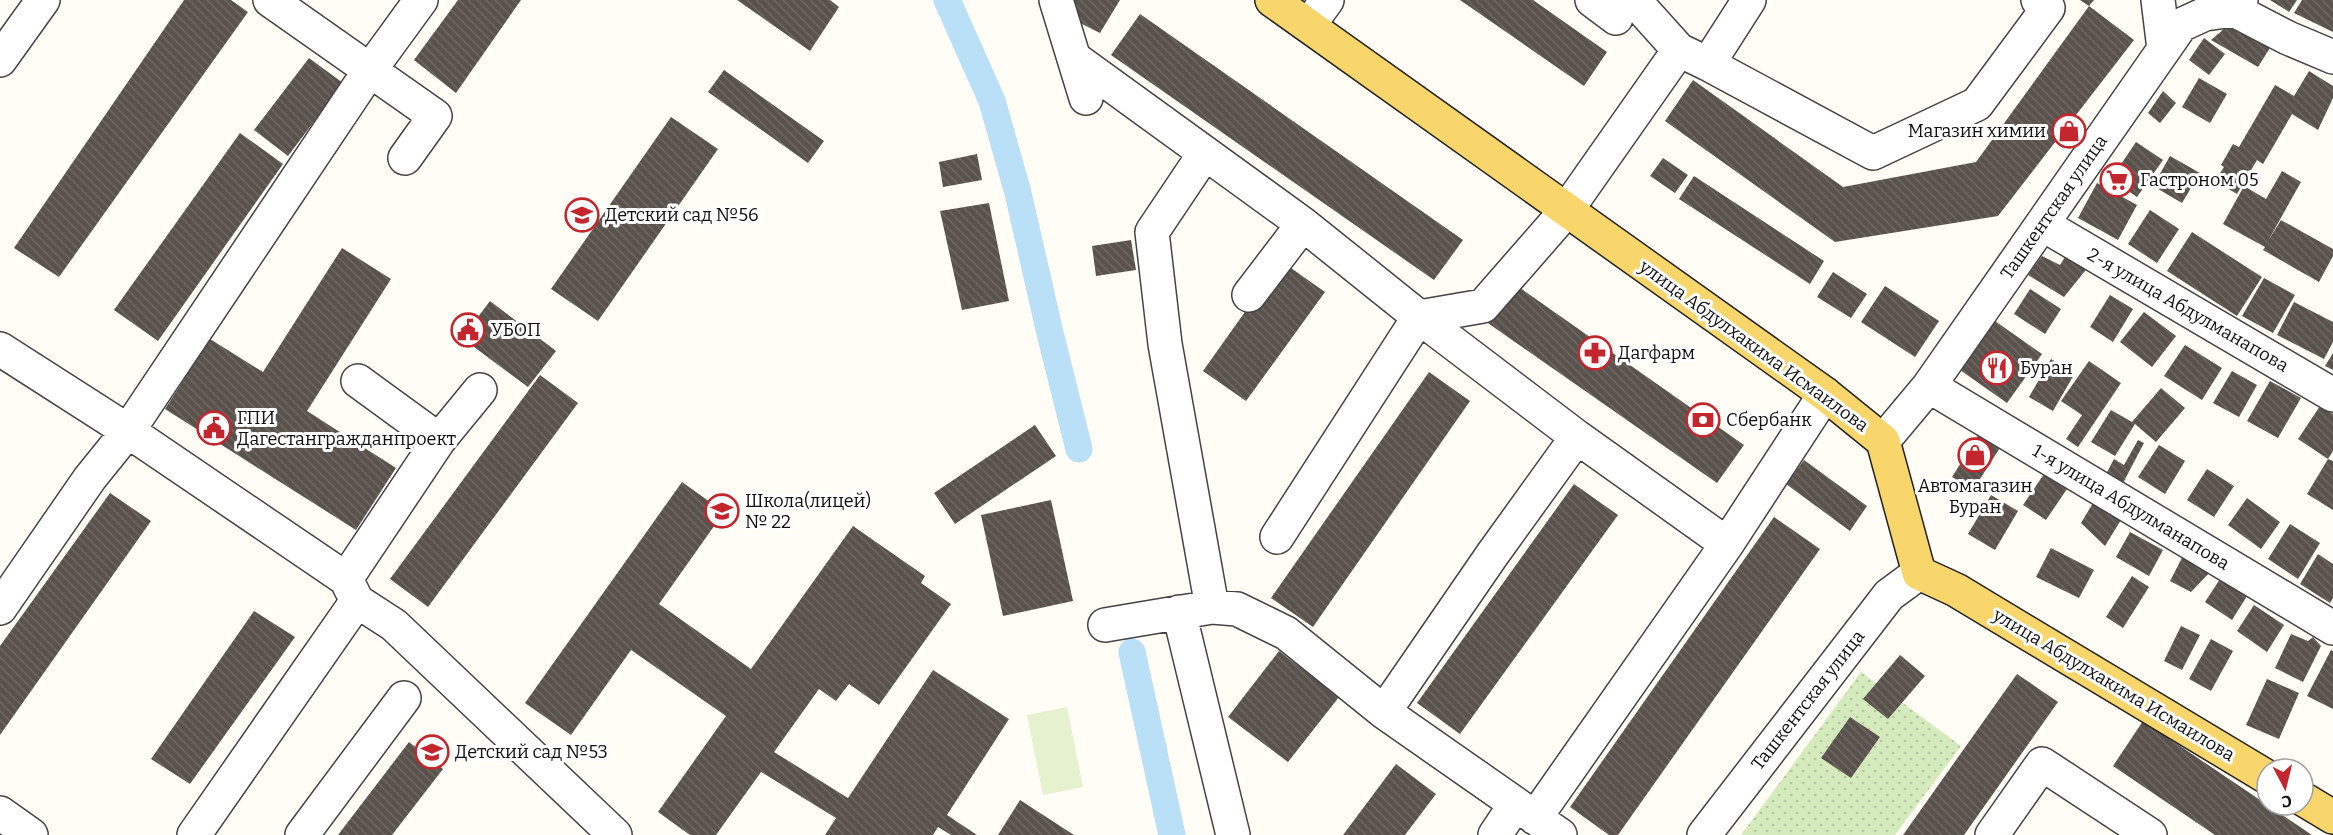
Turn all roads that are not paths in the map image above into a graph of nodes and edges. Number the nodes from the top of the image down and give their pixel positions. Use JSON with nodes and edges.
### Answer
{"nodes":[{"id":1,"x":43,"y":0,"type":"edge"},
{"id":2,"x":270,"y":0,"type":"edge"},
{"id":3,"x":421,"y":0,"type":"edge"},
{"id":4,"x":1056,"y":0,"type":"edge"},
{"id":5,"x":1272,"y":0,"type":"edge"},
{"id":6,"x":1749,"y":0,"type":"edge"},
{"id":7,"x":2038,"y":0,"type":"edge"},
{"id":8,"x":2158,"y":0,"type":"edge"},
{"id":9,"x":2238,"y":5,"type":"edge"},
{"id":10,"x":1614,"y":6,"type":"edge"},
{"id":11,"x":1318,"y":13,"type":"edge"},
{"id":12,"x":2164,"y":49,"type":"junction"},
{"id":13,"x":1679,"y":50,"type":"junction"},
{"id":14,"x":2333,"y":57,"type":"edge"},
{"id":15,"x":1074,"y":58,"type":"junction"},
{"id":16,"x":0,"y":60,"type":"edge"},
{"id":17,"x":1708,"y":64,"type":"junction"},
{"id":18,"x":370,"y":70,"type":"junction"},
{"id":19,"x":1086,"y":98,"type":"dead end"},
{"id":20,"x":1205,"y":153,"type":"junction"},
{"id":21,"x":405,"y":158,"type":"dead end"},
{"id":22,"x":1566,"y":211,"type":"junction"},
{"id":23,"x":1303,"y":224,"type":"junction"},
{"id":24,"x":2042,"y":224,"type":"junction"},
{"id":25,"x":1249,"y":295,"type":"dead end"},
{"id":26,"x":1419,"y":316,"type":"junction"},
{"id":27,"x":0,"y":349,"type":"edge"},
{"id":28,"x":358,"y":381,"type":"dead end"},
{"id":29,"x":1929,"y":386,"type":"junction"},
{"id":30,"x":480,"y":390,"type":"dead end"},
{"id":31,"x":1825,"y":394,"type":"junction"},
{"id":32,"x":2333,"y":394,"type":"edge"},
{"id":33,"x":128,"y":431,"type":"junction"},
{"id":34,"x":1577,"y":437,"type":"junction"},
{"id":35,"x":439,"y":440,"type":"junction"},
{"id":36,"x":1883,"y":441,"type":"junction"},
{"id":37,"x":1277,"y":537,"type":"dead end"},
{"id":38,"x":1727,"y":544,"type":"junction"},
{"id":39,"x":1919,"y":573,"type":"junction"},
{"id":40,"x":352,"y":590,"type":"junction"},
{"id":41,"x":1212,"y":607,"type":"junction"},
{"id":42,"x":0,"y":608,"type":"edge"},
{"id":43,"x":1172,"y":613,"type":"junction"},
{"id":44,"x":1105,"y":626,"type":"dead end"},
{"id":45,"x":2333,"y":628,"type":"edge"},
{"id":46,"x":404,"y":698,"type":"dead end"},
{"id":47,"x":1384,"y":712,"type":"junction"},
{"id":48,"x":2255,"y":770,"type":"edge"},
{"id":49,"x":2315,"y":806,"type":"edge"},
{"id":50,"x":0,"y":813,"type":"edge"},
{"id":51,"x":2333,"y":817,"type":"edge"},
{"id":52,"x":1537,"y":819,"type":"edge"},
{"id":53,"x":31,"y":835,"type":"edge"},
{"id":54,"x":194,"y":835,"type":"edge"},
{"id":55,"x":302,"y":835,"type":"edge"},
{"id":56,"x":615,"y":835,"type":"edge"},
{"id":57,"x":1233,"y":835,"type":"edge"},
{"id":58,"x":1495,"y":835,"type":"edge"},
{"id":59,"x":1704,"y":835,"type":"edge"},
{"id":60,"x":1992,"y":835,"type":"edge"},
{"id":61,"x":2150,"y":835,"type":"edge"}],
"edges":[{"from":1,"to":16,"type":"street"},
{"from":2,"to":18,"type":"street"},
{"from":3,"to":18,"type":"street"},
{"from":4,"to":15,"type":"street"},
{"from":5,"to":11,"type":"main road","name":"улица Абдулхакима Исмаилова"},
{"from":6,"to":17,"type":"street"},
{"from":7,"to":17,"type":"street"},
{"from":8,"to":12,"type":"street"},
{"from":9,"to":12,"type":"street","name":"Ташкентская улица"},
{"from":9,"to":14,"type":"street"},
{"from":10,"to":13,"type":"street"},
{"from":11,"to":22,"type":"main road","name":"улица Абдулхакима Исмаилова"},
{"from":12,"to":24,"type":"street","name":"Ташкентская улица"},
{"from":13,"to":17,"type":"street"},
{"from":13,"to":22,"type":"street"},
{"from":15,"to":19,"type":"street"},
{"from":15,"to":20,"type":"street"},
{"from":18,"to":21,"type":"street"},
{"from":18,"to":33,"type":"street"},
{"from":20,"to":23,"type":"street"},
{"from":20,"to":41,"type":"street"},
{"from":22,"to":26,"type":"street"},
{"from":22,"to":31,"type":"main road","name":"улица Абдулхакима Исмаилова"},
{"from":23,"to":25,"type":"street"},
{"from":23,"to":26,"type":"street"},
{"from":24,"to":29,"type":"street","name":"Ташкентская улица"},
{"from":24,"to":32,"type":"street","name":"2-я улица Абдулманапова"},
{"from":26,"to":34,"type":"street"},
{"from":26,"to":37,"type":"street"},
{"from":27,"to":33,"type":"street"},
{"from":28,"to":35,"type":"street"},
{"from":29,"to":36,"type":"street","name":"Ташкентская улица"},
{"from":29,"to":45,"type":"street","name":"1-я улица Абдулманапова"},
{"from":30,"to":35,"type":"street"},
{"from":31,"to":36,"type":"main road","name":"улица Абдулхакима Исмаилова"},
{"from":31,"to":38,"type":"street"},
{"from":33,"to":40,"type":"street"},
{"from":33,"to":42,"type":"street"},
{"from":34,"to":38,"type":"street"},
{"from":34,"to":47,"type":"street"},
{"from":35,"to":40,"type":"street"},
{"from":36,"to":39,"type":"main road","name":"улица Абдулхакима Исмаилова"},
{"from":38,"to":52,"type":"street"},
{"from":39,"to":48,"type":"main road","name":"улица Абдулхакима Исмаилова"},
{"from":39,"to":59,"type":"street","name":"Ташкентская улица"},
{"from":40,"to":54,"type":"street"},
{"from":40,"to":56,"type":"street"},
{"from":41,"to":43,"type":"street"},
{"from":41,"to":47,"type":"street"},
{"from":43,"to":44,"type":"street"},
{"from":43,"to":57,"type":"street"},
{"from":46,"to":55,"type":"street"},
{"from":47,"to":52,"type":"street"},
{"from":49,"to":51,"type":"main road"},
{"from":50,"to":53,"type":"street"},
{"from":52,"to":58,"type":"street"},
{"from":60,"to":61,"type":"street"}]}
